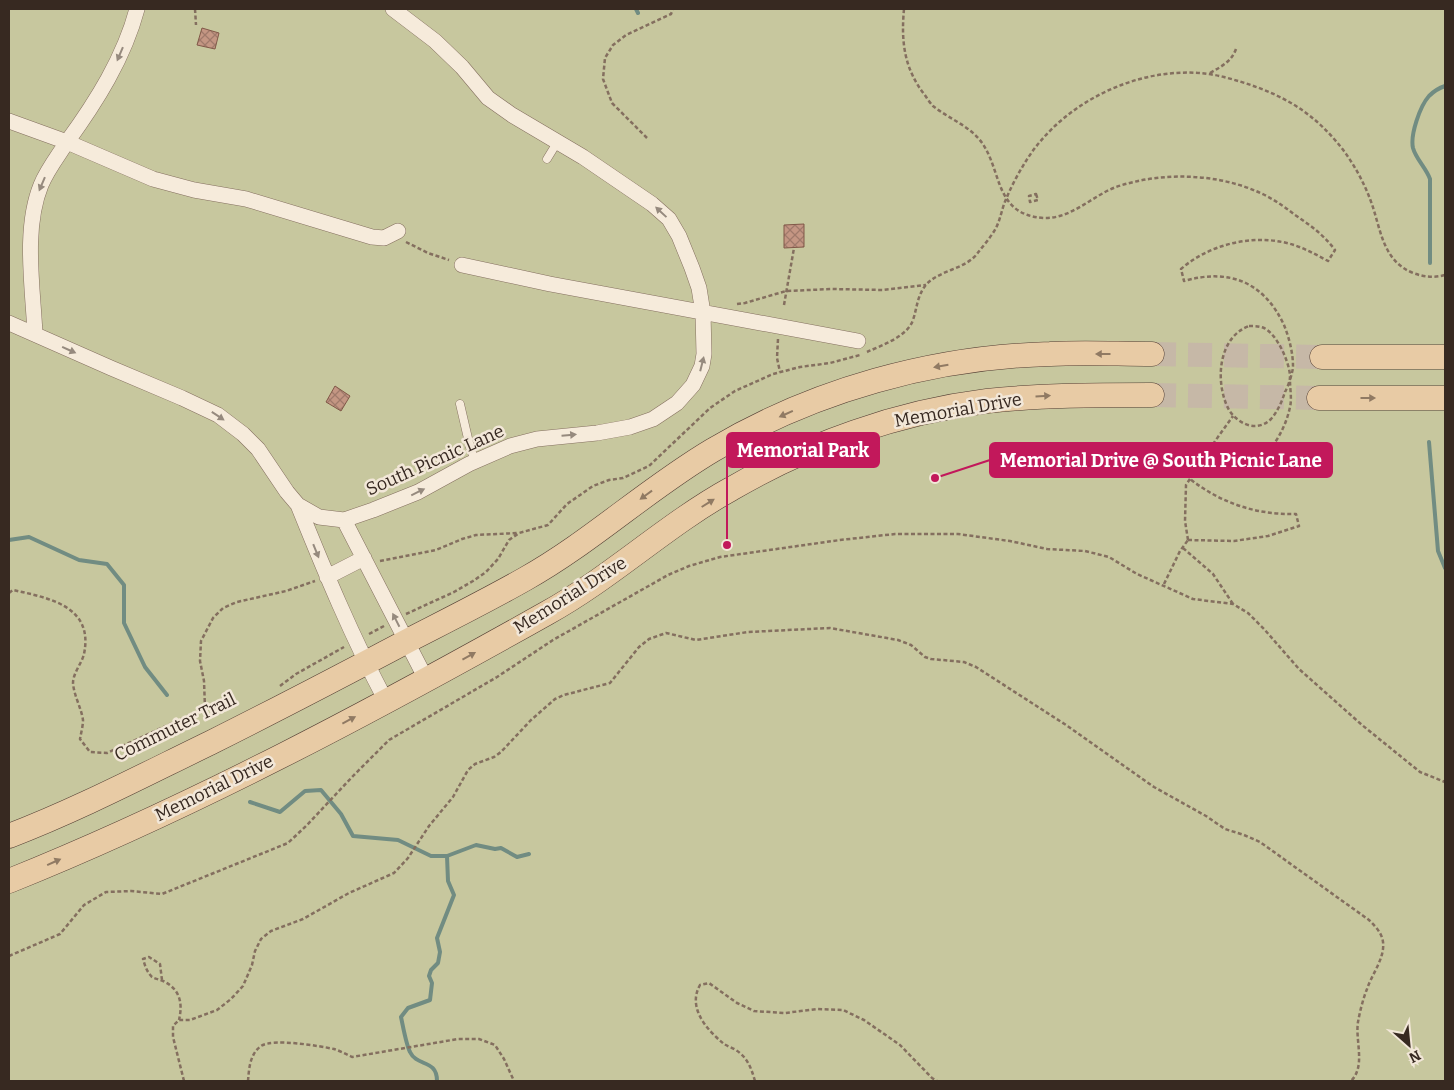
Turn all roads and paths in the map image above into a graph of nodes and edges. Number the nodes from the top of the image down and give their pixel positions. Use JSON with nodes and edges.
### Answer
{"nodes":[{"id":1,"x":137,"y":9,"type":"edge"},
{"id":2,"x":194,"y":9,"type":"edge"},
{"id":3,"x":393,"y":9,"type":"edge"},
{"id":4,"x":673,"y":9,"type":"edge"},
{"id":5,"x":904,"y":9,"type":"edge"},
{"id":6,"x":196,"y":25,"type":"dead end"},
{"id":7,"x":1236,"y":49,"type":"dead end"},
{"id":8,"x":1208,"y":74,"type":"junction"},
{"id":9,"x":9,"y":121,"type":"edge"},
{"id":10,"x":647,"y":138,"type":"dead end"},
{"id":11,"x":558,"y":141,"type":"junction"},
{"id":12,"x":66,"y":142,"type":"junction"},
{"id":13,"x":547,"y":159,"type":"dead end"},
{"id":14,"x":1006,"y":198,"type":"junction"},
{"id":15,"x":398,"y":231,"type":"joint"},
{"id":16,"x":794,"y":248,"type":"dead end"},
{"id":17,"x":462,"y":265,"type":"joint"},
{"id":18,"x":1445,"y":275,"type":"edge"},
{"id":19,"x":926,"y":285,"type":"junction"},
{"id":20,"x":786,"y":292,"type":"junction"},
{"id":21,"x":784,"y":305,"type":"dead end"},
{"id":22,"x":707,"y":313,"type":"junction"},
{"id":23,"x":9,"y":323,"type":"edge"},
{"id":24,"x":35,"y":334,"type":"junction"},
{"id":25,"x":778,"y":337,"type":"dead end"},
{"id":26,"x":858,"y":340,"type":"dead end"},
{"id":27,"x":1152,"y":354,"type":"tunnel mouth"},
{"id":28,"x":1322,"y":357,"type":"tunnel mouth"},
{"id":29,"x":1445,"y":357,"type":"edge"},
{"id":30,"x":780,"y":372,"type":"junction"},
{"id":31,"x":1290,"y":378,"type":"junction"},
{"id":32,"x":1152,"y":395,"type":"tunnel mouth"},
{"id":33,"x":1319,"y":398,"type":"tunnel mouth"},
{"id":34,"x":1445,"y":398,"type":"edge"},
{"id":35,"x":460,"y":404,"type":"dead end"},
{"id":36,"x":1233,"y":416,"type":"junction"},
{"id":37,"x":475,"y":461,"type":"junction"},
{"id":38,"x":1197,"y":468,"type":"junction"},
{"id":39,"x":1190,"y":479,"type":"junction"},
{"id":40,"x":298,"y":505,"type":"junction"},
{"id":41,"x":344,"y":520,"type":"junction"},
{"id":42,"x":519,"y":533,"type":"junction"},
{"id":43,"x":1188,"y":540,"type":"junction"},
{"id":44,"x":1183,"y":548,"type":"junction"},
{"id":45,"x":364,"y":558,"type":"junction"},
{"id":46,"x":326,"y":577,"type":"junction"},
{"id":47,"x":1164,"y":585,"type":"junction"},
{"id":48,"x":9,"y":593,"type":"edge"},
{"id":49,"x":1233,"y":604,"type":"junction"},
{"id":50,"x":404,"y":615,"type":"dead end"},
{"id":51,"x":383,"y":626,"type":"dead end"},
{"id":52,"x":364,"y":637,"type":"dead end"},
{"id":53,"x":406,"y":642,"type":"junction"},
{"id":54,"x":345,"y":647,"type":"dead end"},
{"id":55,"x":366,"y":663,"type":"junction"},
{"id":56,"x":426,"y":679,"type":"junction"},
{"id":57,"x":276,"y":688,"type":"dead end"},
{"id":58,"x":386,"y":700,"type":"junction"},
{"id":59,"x":1445,"y":782,"type":"edge"},
{"id":60,"x":9,"y":836,"type":"edge"},
{"id":61,"x":9,"y":881,"type":"edge"},
{"id":62,"x":9,"y":956,"type":"edge"},
{"id":63,"x":162,"y":980,"type":"junction"},
{"id":64,"x":178,"y":1020,"type":"junction"},
{"id":65,"x":184,"y":1081,"type":"edge"},
{"id":66,"x":248,"y":1081,"type":"edge"},
{"id":67,"x":514,"y":1081,"type":"edge"},
{"id":68,"x":755,"y":1081,"type":"edge"},
{"id":69,"x":937,"y":1081,"type":"edge"},
{"id":70,"x":1351,"y":1081,"type":"edge"}],
"edges":[{"from":1,"to":12,"type":"street","one_way":true},
{"from":2,"to":6,"type":"path"},
{"from":3,"to":11,"type":"street","name":"South Picnic Lane"},
{"from":4,"to":10,"type":"path"},
{"from":5,"to":14,"type":"path"},
{"from":7,"to":8,"type":"path"},
{"from":8,"to":14,"type":"path"},
{"from":8,"to":18,"type":"path"},
{"from":9,"to":12,"type":"street"},
{"from":11,"to":13,"type":"lane"},
{"from":22,"to":11,"type":"street","name":"South Picnic Lane","one_way":true},
{"from":12,"to":15,"type":"street"},
{"from":12,"to":24,"type":"street","one_way":true},
{"from":14,"to":19,"type":"path"},
{"from":14,"to":31,"type":"path"},
{"from":15,"to":17,"type":"path"},
{"from":16,"to":20,"type":"path"},
{"from":17,"to":22,"type":"street"},
{"from":19,"to":20,"type":"path"},
{"from":19,"to":30,"type":"path"},
{"from":20,"to":21,"type":"path"},
{"from":20,"to":22,"type":"path"},
{"from":22,"to":26,"type":"street"},
{"from":37,"to":22,"type":"street","name":"South Picnic Lane","one_way":true},
{"from":23,"to":24,"type":"street","name":"South Picnic Lane"},
{"from":24,"to":40,"type":"street","name":"South Picnic Lane","one_way":true},
{"from":25,"to":30,"type":"path"},
{"from":27,"to":53,"type":"main road","one_way":true},
{"from":28,"to":29,"type":"main road"},
{"from":30,"to":42,"type":"path"},
{"from":31,"to":36,"type":"path"},
{"from":31,"to":36,"type":"path"},
{"from":31,"to":38,"type":"path"},
{"from":56,"to":32,"type":"main road","name":"Memorial Drive","one_way":true},
{"from":33,"to":34,"type":"main road","one_way":true},
{"from":35,"to":37,"type":"lane"},
{"from":36,"to":38,"type":"path"},
{"from":41,"to":37,"type":"street","name":"South Picnic Lane","one_way":true},
{"from":38,"to":39,"type":"path"},
{"from":39,"to":43,"type":"path"},
{"from":39,"to":43,"type":"path"},
{"from":40,"to":41,"type":"street","name":"South Picnic Lane"},
{"from":40,"to":46,"type":"street","name":"South Picnic Lane","one_way":true},
{"from":41,"to":45,"type":"street"},
{"from":42,"to":45,"type":"path"},
{"from":42,"to":50,"type":"path"},
{"from":43,"to":44,"type":"path"},
{"from":44,"to":47,"type":"path"},
{"from":44,"to":49,"type":"path"},
{"from":45,"to":46,"type":"street"},
{"from":53,"to":45,"type":"street","one_way":true},
{"from":46,"to":48,"type":"path"},
{"from":46,"to":55,"type":"street","name":"South Picnic Lane"},
{"from":47,"to":49,"type":"path"},
{"from":47,"to":62,"type":"path"},
{"from":49,"to":59,"type":"path"},
{"from":51,"to":52,"type":"path"},
{"from":53,"to":55,"type":"main road"},
{"from":53,"to":56,"type":"street"},
{"from":54,"to":57,"type":"path"},
{"from":55,"to":58,"type":"street","name":"South Picnic Lane"},
{"from":55,"to":60,"type":"main road"},
{"from":56,"to":58,"type":"main road","name":"Memorial Drive"},
{"from":61,"to":58,"type":"main road","name":"Memorial Drive","one_way":true},
{"from":63,"to":63,"type":"path"},
{"from":63,"to":64,"type":"path"},
{"from":64,"to":65,"type":"path"},
{"from":64,"to":70,"type":"path"},
{"from":66,"to":67,"type":"path"},
{"from":68,"to":69,"type":"path"}]}
